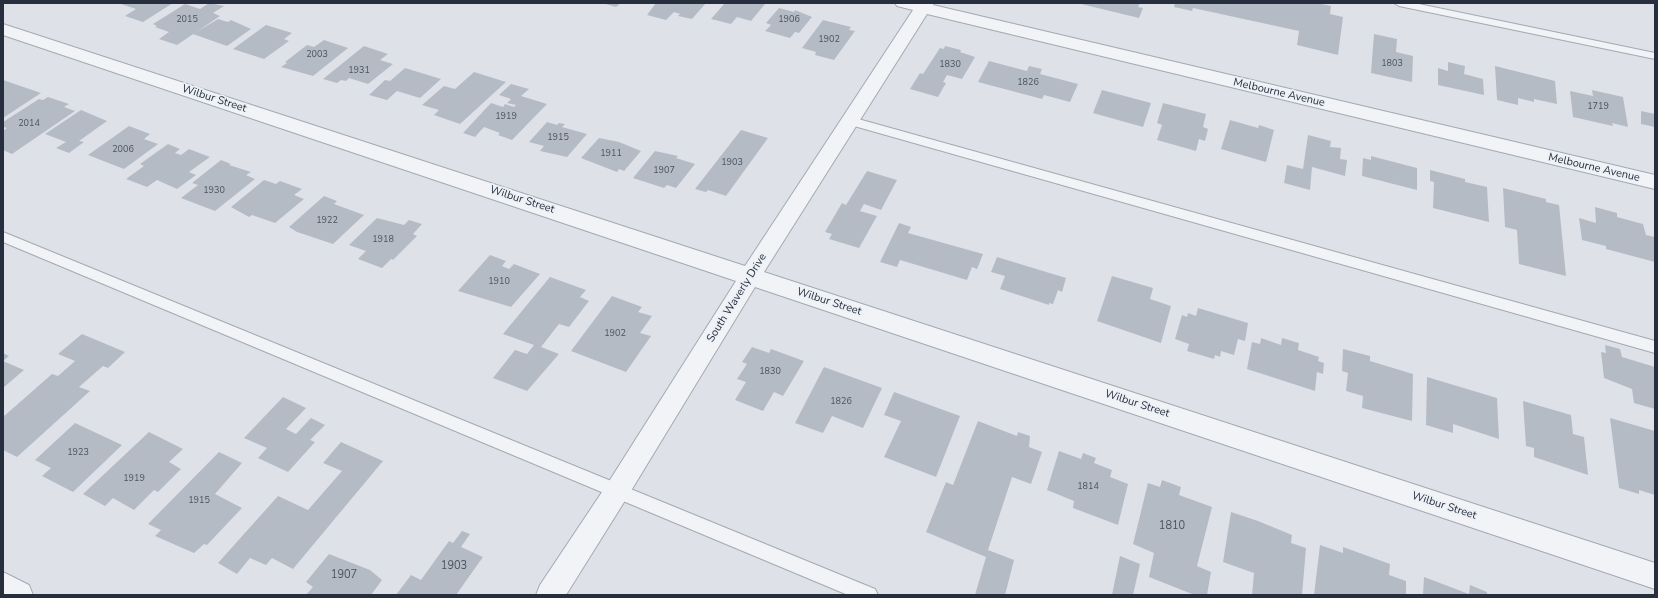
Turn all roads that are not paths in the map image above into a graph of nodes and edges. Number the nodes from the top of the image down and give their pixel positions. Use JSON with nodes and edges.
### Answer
{"nodes":[{"id":1,"x":1399,"y":3,"type":"edge"},
{"id":2,"x":917,"y":5,"type":"edge"},
{"id":3,"x":3,"y":29,"type":"edge"},
{"id":4,"x":1655,"y":56,"type":"edge"},
{"id":5,"x":851,"y":121,"type":"junction"},
{"id":6,"x":1655,"y":182,"type":"edge"},
{"id":7,"x":3,"y":237,"type":"edge"},
{"id":8,"x":750,"y":276,"type":"junction"},
{"id":9,"x":1655,"y":347,"type":"edge"},
{"id":10,"x":617,"y":490,"type":"junction"},
{"id":11,"x":1655,"y":576,"type":"edge"},
{"id":12,"x":3,"y":586,"type":"edge"},
{"id":13,"x":19,"y":595,"type":"edge"},
{"id":14,"x":550,"y":595,"type":"edge"},
{"id":15,"x":869,"y":595,"type":"edge"}],
"edges":[{"from":1,"to":4,"type":"lane"},
{"from":2,"to":5,"type":"street","name":"South Waverly Drive"},
{"from":2,"to":6,"type":"street","name":"Melbourne Avenue"},
{"from":3,"to":8,"type":"street","name":"Wilbur Street"},
{"from":5,"to":8,"type":"street","name":"South Waverly Drive"},
{"from":5,"to":9,"type":"lane"},
{"from":7,"to":10,"type":"lane"},
{"from":8,"to":10,"type":"street","name":"South Waverly Drive"},
{"from":8,"to":11,"type":"street","name":"Wilbur Street"},
{"from":10,"to":14,"type":"street","name":"South Waverly Drive"},
{"from":10,"to":15,"type":"lane"},
{"from":12,"to":13,"type":"street"}]}
